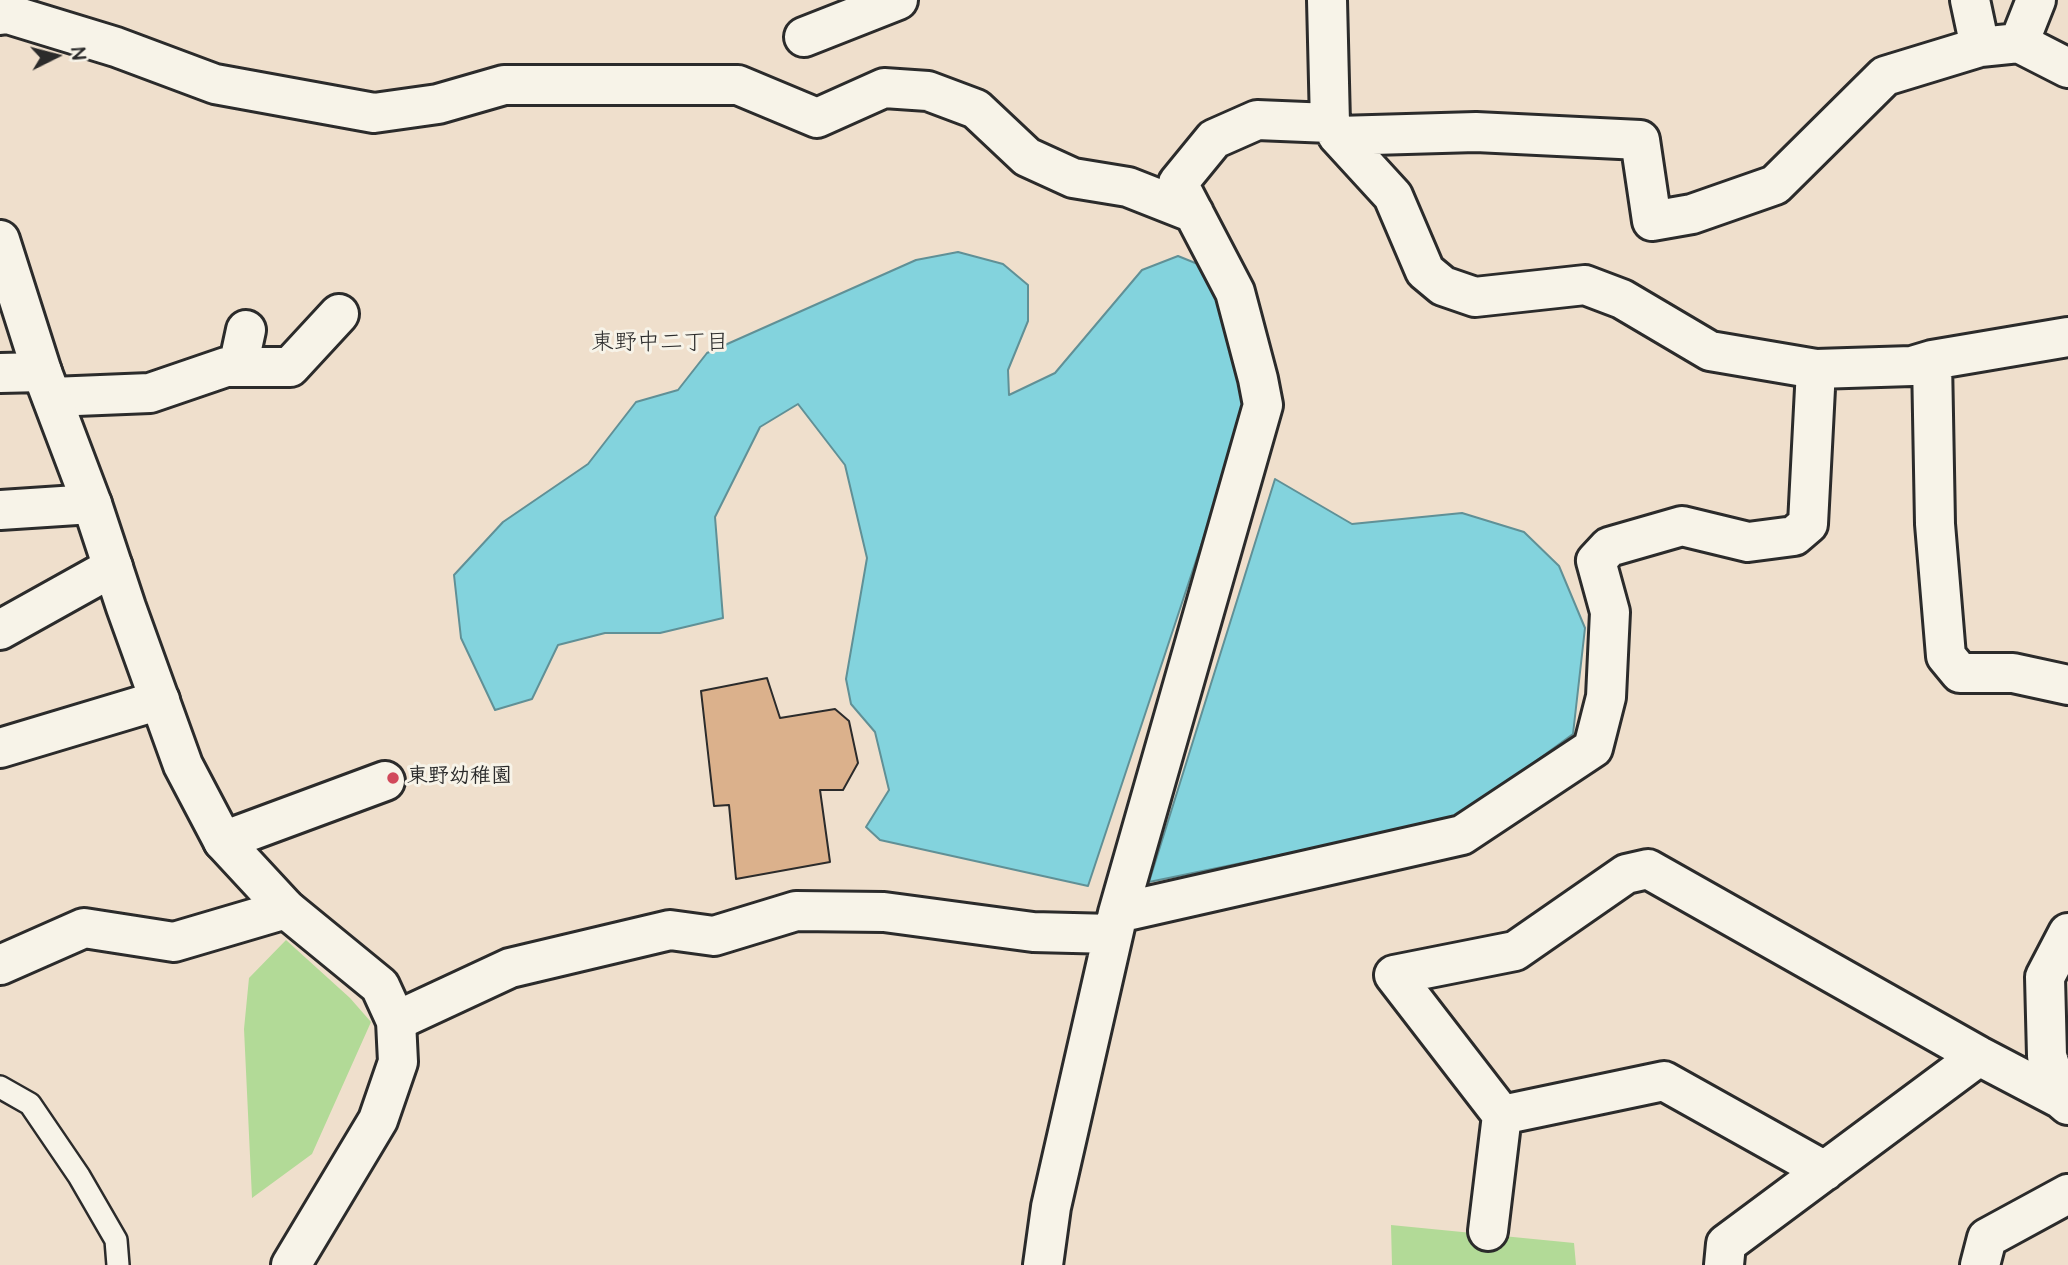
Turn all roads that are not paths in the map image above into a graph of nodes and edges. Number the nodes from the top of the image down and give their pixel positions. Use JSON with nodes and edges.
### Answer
{"nodes":[{"id":1,"x":898,"y":0,"type":"edge"},
{"id":2,"x":1327,"y":0,"type":"edge"},
{"id":3,"x":1970,"y":0,"type":"edge"},
{"id":4,"x":2036,"y":0,"type":"edge"},
{"id":5,"x":0,"y":15,"type":"edge"},
{"id":6,"x":804,"y":37,"type":"dead end"},
{"id":7,"x":2019,"y":43,"type":"junction"},
{"id":8,"x":1980,"y":47,"type":"junction"},
{"id":9,"x":2068,"y":68,"type":"edge"},
{"id":10,"x":1334,"y":130,"type":"junction"},
{"id":11,"x":1194,"y":213,"type":"junction"},
{"id":12,"x":0,"y":240,"type":"edge"},
{"id":13,"x":339,"y":314,"type":"dead end"},
{"id":14,"x":246,"y":330,"type":"dead end"},
{"id":15,"x":2068,"y":337,"type":"edge"},
{"id":16,"x":1932,"y":360,"type":"junction"},
{"id":17,"x":238,"y":367,"type":"junction"},
{"id":18,"x":1816,"y":369,"type":"junction"},
{"id":19,"x":0,"y":373,"type":"edge"},
{"id":20,"x":47,"y":384,"type":"junction"},
{"id":21,"x":92,"y":504,"type":"junction"},
{"id":22,"x":0,"y":510,"type":"edge"},
{"id":23,"x":113,"y":568,"type":"junction"},
{"id":24,"x":0,"y":630,"type":"edge"},
{"id":25,"x":2068,"y":685,"type":"edge"},
{"id":26,"x":160,"y":701,"type":"junction"},
{"id":27,"x":0,"y":748,"type":"edge"},
{"id":28,"x":385,"y":781,"type":"dead end"},
{"id":29,"x":223,"y":841,"type":"junction"},
{"id":30,"x":286,"y":909,"type":"junction"},
{"id":31,"x":1115,"y":923,"type":"junction"},
{"id":32,"x":2068,"y":933,"type":"edge"},
{"id":33,"x":0,"y":965,"type":"edge"},
{"id":34,"x":396,"y":1021,"type":"junction"},
{"id":35,"x":1979,"y":1056,"type":"junction"},
{"id":36,"x":0,"y":1087,"type":"edge"},
{"id":37,"x":2064,"y":1102,"type":"edge"},
{"id":38,"x":1502,"y":1115,"type":"junction"},
{"id":39,"x":1825,"y":1171,"type":"junction"},
{"id":40,"x":2068,"y":1194,"type":"edge"},
{"id":41,"x":1488,"y":1231,"type":"dead end"},
{"id":42,"x":118,"y":1265,"type":"edge"},
{"id":43,"x":290,"y":1265,"type":"edge"},
{"id":44,"x":1043,"y":1265,"type":"edge"},
{"id":45,"x":1724,"y":1265,"type":"edge"},
{"id":46,"x":1980,"y":1265,"type":"edge"}],
"edges":[{"from":1,"to":6,"type":"street"},
{"from":2,"to":10,"type":"street"},
{"from":3,"to":8,"type":"street"},
{"from":4,"to":7,"type":"street"},
{"from":5,"to":11,"type":"street"},
{"from":7,"to":8,"type":"street"},
{"from":7,"to":9,"type":"street"},
{"from":8,"to":10,"type":"street"},
{"from":10,"to":11,"type":"street"},
{"from":10,"to":18,"type":"street"},
{"from":11,"to":31,"type":"street"},
{"from":12,"to":20,"type":"street"},
{"from":13,"to":17,"type":"street"},
{"from":14,"to":17,"type":"street"},
{"from":15,"to":16,"type":"street"},
{"from":16,"to":18,"type":"street"},
{"from":16,"to":25,"type":"street"},
{"from":17,"to":20,"type":"street"},
{"from":18,"to":31,"type":"street"},
{"from":19,"to":20,"type":"street"},
{"from":20,"to":21,"type":"street"},
{"from":21,"to":22,"type":"street"},
{"from":21,"to":23,"type":"street"},
{"from":23,"to":24,"type":"street"},
{"from":23,"to":26,"type":"street"},
{"from":26,"to":27,"type":"street"},
{"from":26,"to":29,"type":"street"},
{"from":28,"to":29,"type":"street"},
{"from":29,"to":30,"type":"street"},
{"from":30,"to":33,"type":"street"},
{"from":30,"to":34,"type":"street"},
{"from":31,"to":34,"type":"street"},
{"from":31,"to":44,"type":"street"},
{"from":32,"to":37,"type":"street"},
{"from":34,"to":43,"type":"street"},
{"from":35,"to":37,"type":"street"},
{"from":35,"to":38,"type":"street"},
{"from":35,"to":39,"type":"street"},
{"from":36,"to":42,"type":"lane"},
{"from":38,"to":39,"type":"street"},
{"from":38,"to":41,"type":"street"},
{"from":39,"to":45,"type":"street"},
{"from":40,"to":46,"type":"street"}]}
